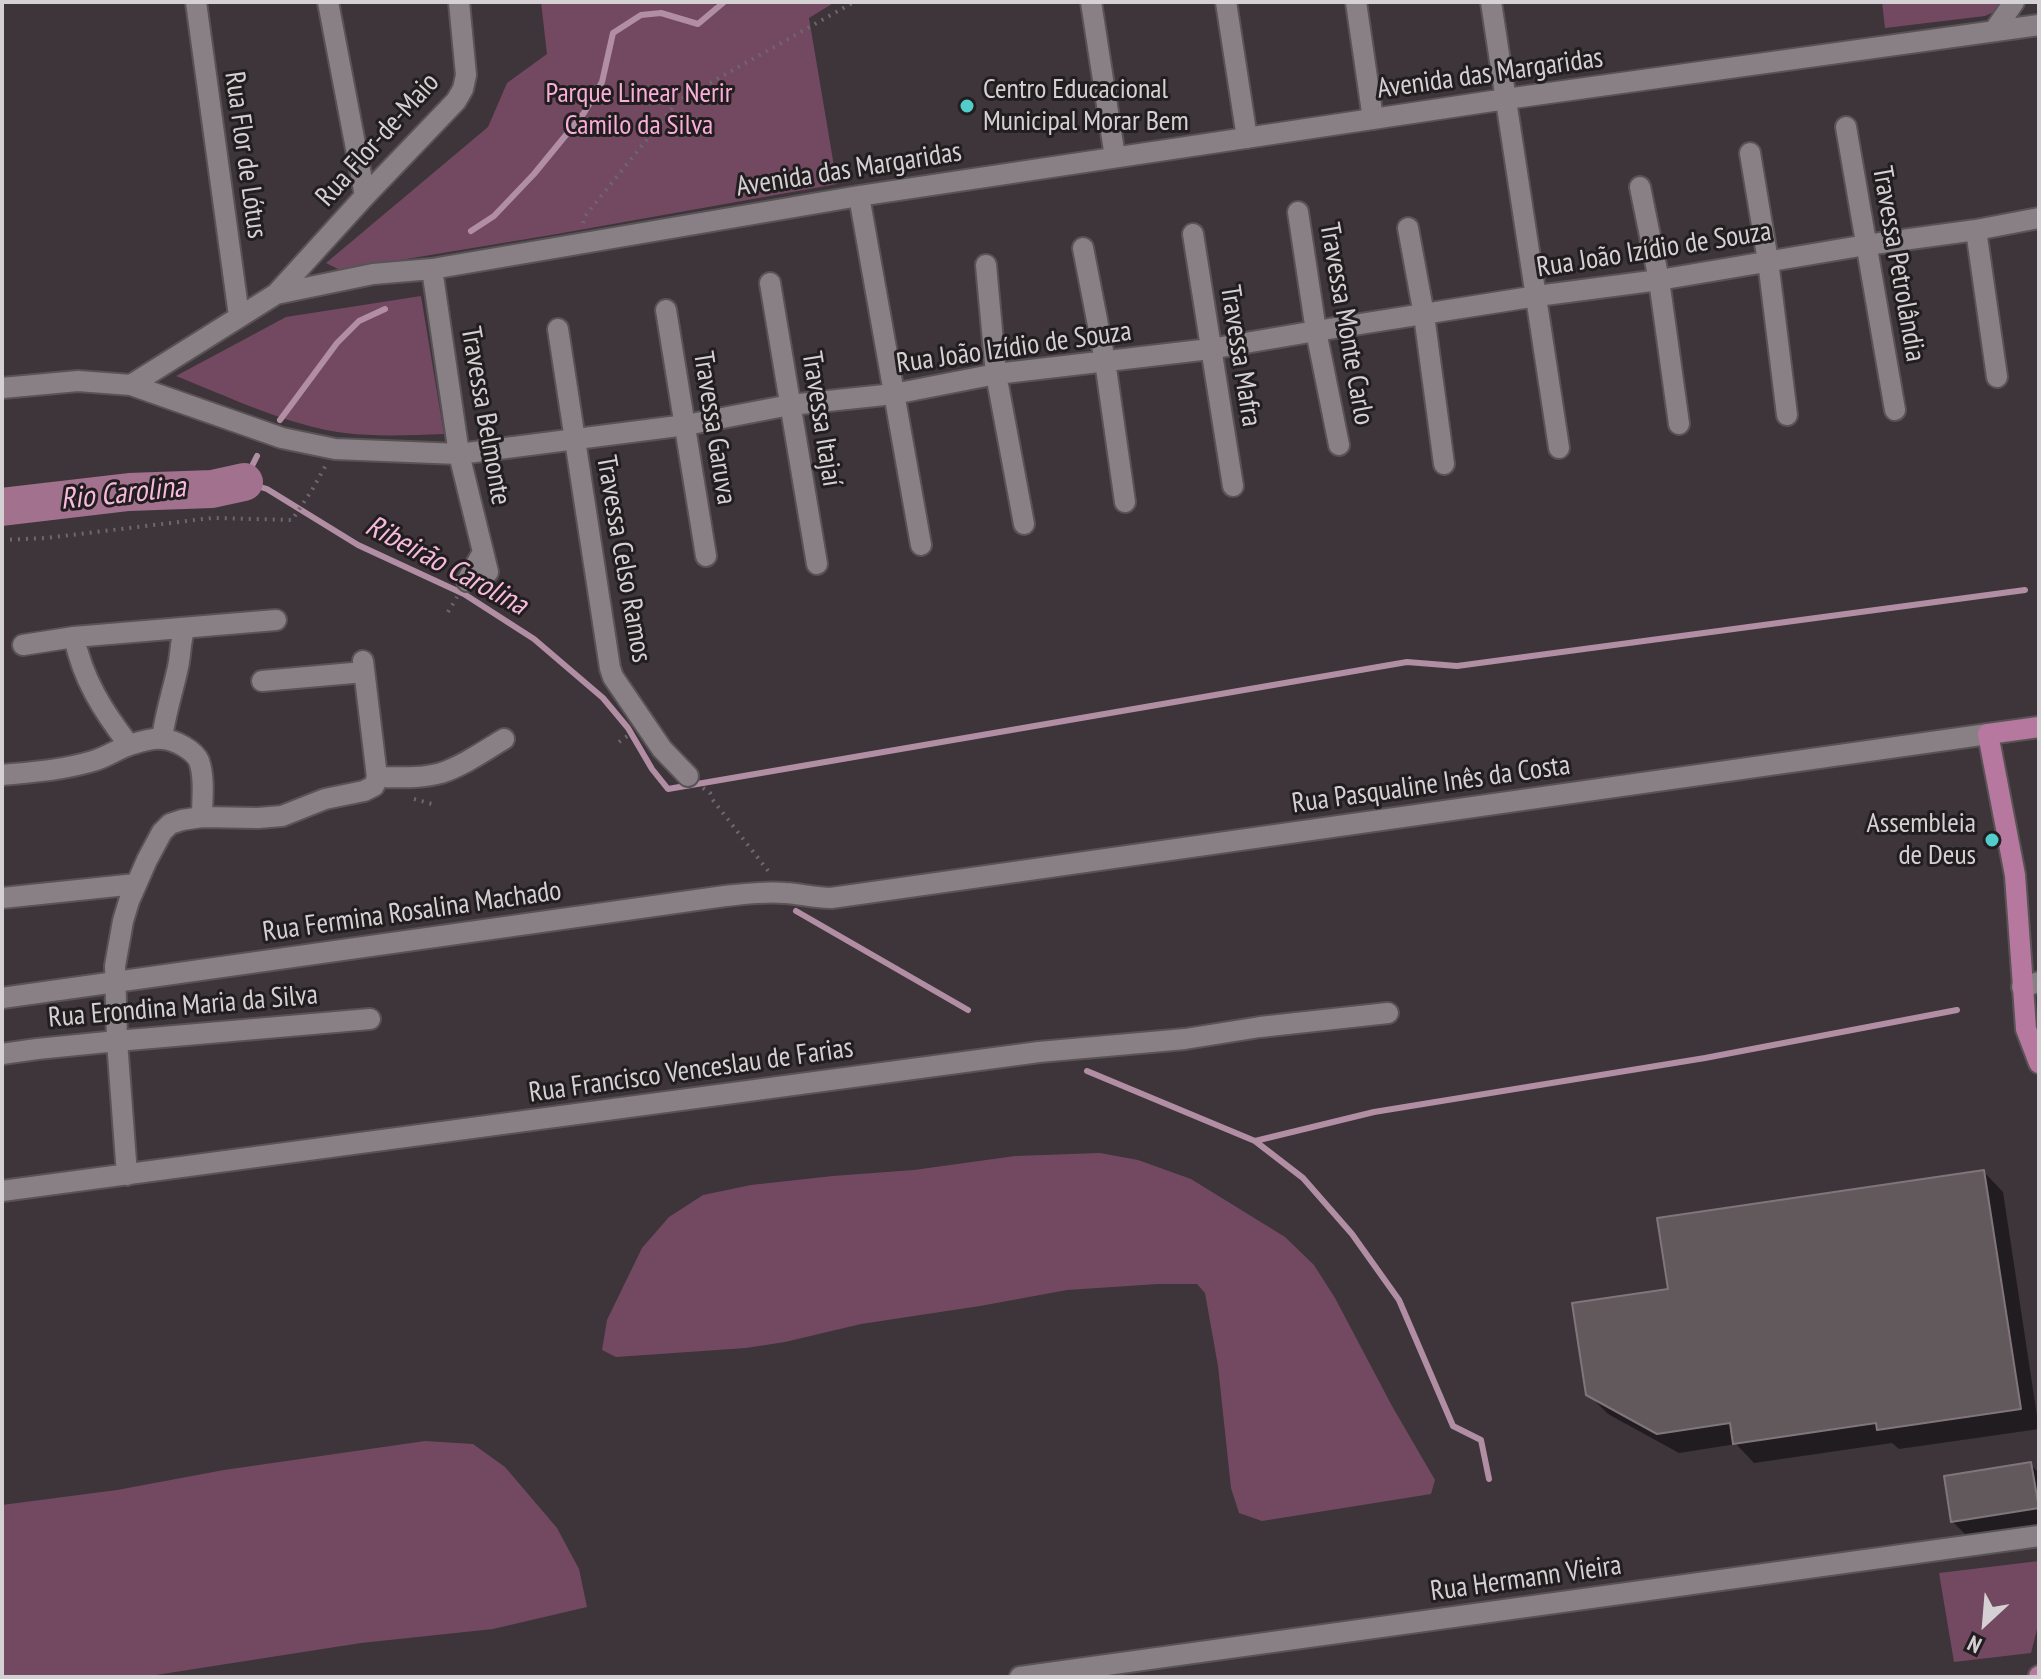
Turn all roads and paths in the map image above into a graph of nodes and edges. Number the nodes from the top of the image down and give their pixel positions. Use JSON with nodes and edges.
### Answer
{"nodes":[{"id":1,"x":196,"y":2,"type":"edge"},
{"id":2,"x":328,"y":2,"type":"edge"},
{"id":3,"x":459,"y":2,"type":"edge"},
{"id":4,"x":854,"y":2,"type":"edge"},
{"id":5,"x":1091,"y":2,"type":"edge"},
{"id":6,"x":1226,"y":2,"type":"edge"},
{"id":7,"x":1356,"y":2,"type":"edge"},
{"id":8,"x":1491,"y":2,"type":"edge"},
{"id":9,"x":2014,"y":2,"type":"edge"},
{"id":10,"x":2039,"y":25,"type":"edge"},
{"id":11,"x":1994,"y":31,"type":"junction"},
{"id":12,"x":1506,"y":99,"type":"junction"},
{"id":13,"x":1373,"y":119,"type":"junction"},
{"id":14,"x":1846,"y":127,"type":"dead end"},
{"id":15,"x":1247,"y":138,"type":"junction"},
{"id":16,"x":1750,"y":153,"type":"dead end"},
{"id":17,"x":1115,"y":157,"type":"junction"},
{"id":18,"x":1640,"y":187,"type":"dead end"},
{"id":19,"x":365,"y":196,"type":"junction"},
{"id":20,"x":859,"y":196,"type":"junction"},
{"id":21,"x":1298,"y":212,"type":"dead end"},
{"id":22,"x":2039,"y":218,"type":"edge"},
{"id":23,"x":1408,"y":228,"type":"dead end"},
{"id":24,"x":1976,"y":230,"type":"junction"},
{"id":25,"x":1193,"y":234,"type":"dead end"},
{"id":26,"x":574,"y":244,"type":"junction"},
{"id":27,"x":1866,"y":245,"type":"junction"},
{"id":28,"x":1083,"y":248,"type":"dead end"},
{"id":29,"x":1768,"y":261,"type":"junction"},
{"id":30,"x":986,"y":265,"type":"dead end"},
{"id":31,"x":432,"y":269,"type":"junction"},
{"id":32,"x":1659,"y":280,"type":"junction"},
{"id":33,"x":770,"y":283,"type":"dead end"},
{"id":34,"x":276,"y":294,"type":"junction"},
{"id":35,"x":1537,"y":296,"type":"junction"},
{"id":36,"x":666,"y":310,"type":"dead end"},
{"id":37,"x":1424,"y":315,"type":"junction"},
{"id":38,"x":239,"y":316,"type":"junction"},
{"id":39,"x":558,"y":329,"type":"dead end"},
{"id":40,"x":1316,"y":331,"type":"junction"},
{"id":41,"x":1210,"y":349,"type":"junction"},
{"id":42,"x":1105,"y":361,"type":"junction"},
{"id":43,"x":996,"y":374,"type":"junction"},
{"id":44,"x":1997,"y":377,"type":"dead end"},
{"id":45,"x":131,"y":385,"type":"junction"},
{"id":46,"x":2,"y":388,"type":"edge"},
{"id":47,"x":894,"y":394,"type":"junction"},
{"id":48,"x":790,"y":405,"type":"junction"},
{"id":49,"x":1895,"y":410,"type":"dead end"},
{"id":50,"x":1787,"y":415,"type":"dead end"},
{"id":51,"x":1679,"y":424,"type":"dead end"},
{"id":52,"x":686,"y":425,"type":"junction"},
{"id":53,"x":574,"y":440,"type":"junction"},
{"id":54,"x":1339,"y":445,"type":"dead end"},
{"id":55,"x":1559,"y":448,"type":"dead end"},
{"id":56,"x":459,"y":454,"type":"junction"},
{"id":57,"x":1444,"y":464,"type":"dead end"},
{"id":58,"x":1233,"y":486,"type":"dead end"},
{"id":59,"x":312,"y":490,"type":"dead end"},
{"id":60,"x":1125,"y":502,"type":"dead end"},
{"id":61,"x":1024,"y":524,"type":"dead end"},
{"id":62,"x":2,"y":540,"type":"edge"},
{"id":63,"x":921,"y":545,"type":"dead end"},
{"id":64,"x":706,"y":556,"type":"dead end"},
{"id":65,"x":817,"y":564,"type":"dead end"},
{"id":66,"x":467,"y":581,"type":"dead end"},
{"id":67,"x":276,"y":620,"type":"dead end"},
{"id":68,"x":185,"y":628,"type":"junction"},
{"id":69,"x":74,"y":637,"type":"junction"},
{"id":70,"x":23,"y":645,"type":"dead end"},
{"id":71,"x":262,"y":681,"type":"dead end"},
{"id":72,"x":2039,"y":727,"type":"edge"},
{"id":73,"x":1988,"y":734,"type":"junction"},
{"id":74,"x":162,"y":739,"type":"junction"},
{"id":75,"x":504,"y":739,"type":"dead end"},
{"id":76,"x":129,"y":745,"type":"junction"},
{"id":77,"x":2,"y":775,"type":"edge"},
{"id":78,"x":688,"y":776,"type":"dead end"},
{"id":79,"x":377,"y":777,"type":"junction"},
{"id":80,"x":710,"y":793,"type":"dead end"},
{"id":81,"x":202,"y":817,"type":"junction"},
{"id":82,"x":136,"y":884,"type":"junction"},
{"id":83,"x":786,"y":893,"type":"junction"},
{"id":84,"x":2,"y":898,"type":"edge"},
{"id":85,"x":831,"y":898,"type":"joint"},
{"id":86,"x":116,"y":982,"type":"junction"},
{"id":87,"x":2030,"y":985,"type":"edge"},
{"id":88,"x":2,"y":998,"type":"edge"},
{"id":89,"x":1388,"y":1013,"type":"dead end"},
{"id":90,"x":370,"y":1019,"type":"dead end"},
{"id":91,"x":117,"y":1041,"type":"junction"},
{"id":92,"x":2,"y":1054,"type":"edge"},
{"id":93,"x":2039,"y":1063,"type":"edge"},
{"id":94,"x":127,"y":1175,"type":"junction"},
{"id":95,"x":2,"y":1191,"type":"edge"},
{"id":96,"x":2039,"y":1536,"type":"edge"},
{"id":97,"x":1020,"y":1677,"type":"edge"}],
"edges":[{"from":1,"to":38,"type":"street","name":"Rua Flor de Lótus"},
{"from":2,"to":19,"type":"street"},
{"from":3,"to":19,"type":"street","name":"Rua Flor-de-Maio"},
{"from":4,"to":26,"type":"path"},
{"from":5,"to":17,"type":"street"},
{"from":6,"to":15,"type":"street"},
{"from":7,"to":13,"type":"street"},
{"from":8,"to":12,"type":"street"},
{"from":9,"to":11,"type":"street"},
{"from":10,"to":11,"type":"street","name":"Avenida das Margaridas"},
{"from":11,"to":12,"type":"street","name":"Avenida das Margaridas"},
{"from":12,"to":13,"type":"street","name":"Avenida das Margaridas"},
{"from":12,"to":35,"type":"street"},
{"from":13,"to":15,"type":"street","name":"Avenida das Margaridas"},
{"from":14,"to":27,"type":"street","name":"Travessa Petrolândia"},
{"from":15,"to":17,"type":"street","name":"Avenida das Margaridas"},
{"from":16,"to":29,"type":"street"},
{"from":17,"to":20,"type":"street","name":"Avenida das Margaridas"},
{"from":18,"to":32,"type":"street"},
{"from":19,"to":34,"type":"street","name":"Rua Flor-de-Maio"},
{"from":20,"to":26,"type":"street","name":"Avenida das Margaridas"},
{"from":20,"to":47,"type":"street"},
{"from":21,"to":40,"type":"street","name":"Travessa Monte Carlo"},
{"from":22,"to":24,"type":"street","name":"Rua João Izídio de Souza"},
{"from":23,"to":37,"type":"street"},
{"from":24,"to":27,"type":"street","name":"Rua João Izídio de Souza"},
{"from":24,"to":44,"type":"street"},
{"from":25,"to":41,"type":"street","name":"Travessa Mafra"},
{"from":26,"to":31,"type":"street","name":"Avenida das Margaridas"},
{"from":27,"to":29,"type":"street","name":"Rua João Izídio de Souza"},
{"from":27,"to":49,"type":"street","name":"Travessa Petrolândia"},
{"from":28,"to":42,"type":"street"},
{"from":29,"to":32,"type":"street","name":"Rua João Izídio de Souza"},
{"from":29,"to":50,"type":"street"},
{"from":30,"to":43,"type":"street"},
{"from":31,"to":34,"type":"street","name":"Avenida das Margaridas"},
{"from":31,"to":56,"type":"street","name":"Travessa Belmonte"},
{"from":32,"to":35,"type":"street","name":"Rua João Izídio de Souza"},
{"from":32,"to":51,"type":"street"},
{"from":33,"to":48,"type":"street","name":"Travessa Itajaí"},
{"from":34,"to":38,"type":"street","name":"Avenida das Margaridas"},
{"from":35,"to":37,"type":"street","name":"Rua João Izídio de Souza"},
{"from":35,"to":55,"type":"street"},
{"from":36,"to":52,"type":"street","name":"Travessa Garuva"},
{"from":37,"to":40,"type":"street","name":"Rua João Izídio de Souza"},
{"from":37,"to":57,"type":"street"},
{"from":38,"to":45,"type":"street","name":"Avenida das Margaridas"},
{"from":39,"to":53,"type":"street","name":"Travessa Celso Ramos"},
{"from":40,"to":41,"type":"street","name":"Rua João Izídio de Souza"},
{"from":40,"to":54,"type":"street","name":"Travessa Monte Carlo"},
{"from":41,"to":42,"type":"street","name":"Rua João Izídio de Souza"},
{"from":41,"to":58,"type":"street","name":"Travessa Mafra"},
{"from":42,"to":43,"type":"street","name":"Rua João Izídio de Souza"},
{"from":42,"to":60,"type":"street"},
{"from":43,"to":47,"type":"street","name":"Rua João Izídio de Souza"},
{"from":43,"to":61,"type":"street"},
{"from":45,"to":46,"type":"street","name":"Rua João Izídio de Souza"},
{"from":45,"to":56,"type":"street","name":"Rua João Izídio de Souza"},
{"from":47,"to":48,"type":"street","name":"Rua João Izídio de Souza"},
{"from":47,"to":63,"type":"street"},
{"from":48,"to":52,"type":"street","name":"Rua João Izídio de Souza"},
{"from":48,"to":65,"type":"street","name":"Travessa Itajaí"},
{"from":52,"to":53,"type":"street","name":"Rua João Izídio de Souza"},
{"from":52,"to":64,"type":"street","name":"Travessa Garuva"},
{"from":53,"to":56,"type":"street","name":"Rua João Izídio de Souza"},
{"from":53,"to":78,"type":"street","name":"Travessa Celso Ramos"},
{"from":56,"to":66,"type":"street","name":"Travessa Belmonte"},
{"from":59,"to":62,"type":"path"},
{"from":67,"to":68,"type":"street"},
{"from":68,"to":69,"type":"street"},
{"from":68,"to":74,"type":"street"},
{"from":69,"to":70,"type":"street"},
{"from":69,"to":76,"type":"street"},
{"from":71,"to":79,"type":"street"},
{"from":72,"to":73,"type":"main road","name":"Rua Pasqualine Inês da Costa"},
{"from":73,"to":85,"type":"street","name":"Rua Pasqualine Inês da Costa"},
{"from":73,"to":87,"type":"main road"},
{"from":74,"to":76,"type":"street"},
{"from":74,"to":81,"type":"street"},
{"from":75,"to":79,"type":"street"},
{"from":76,"to":77,"type":"street"},
{"from":79,"to":81,"type":"street"},
{"from":80,"to":83,"type":"path"},
{"from":81,"to":82,"type":"street"},
{"from":82,"to":84,"type":"street"},
{"from":82,"to":86,"type":"street"},
{"from":83,"to":85,"type":"street","name":"Rua Fermina Rosalina Machado"},
{"from":83,"to":86,"type":"street","name":"Rua Fermina Rosalina Machado"},
{"from":86,"to":88,"type":"street","name":"Rua Fermina Rosalina Machado"},
{"from":86,"to":91,"type":"street"},
{"from":87,"to":93,"type":"main road"},
{"from":89,"to":94,"type":"street","name":"Rua Francisco Venceslau de Farias"},
{"from":90,"to":91,"type":"street","name":"Rua Erondina Maria da Silva"},
{"from":91,"to":92,"type":"street","name":"Rua Erondina Maria da Silva"},
{"from":91,"to":94,"type":"street"},
{"from":94,"to":95,"type":"street","name":"Rua Francisco Venceslau de Farias"},
{"from":96,"to":97,"type":"street","name":"Rua Hermann Vieira"}]}
